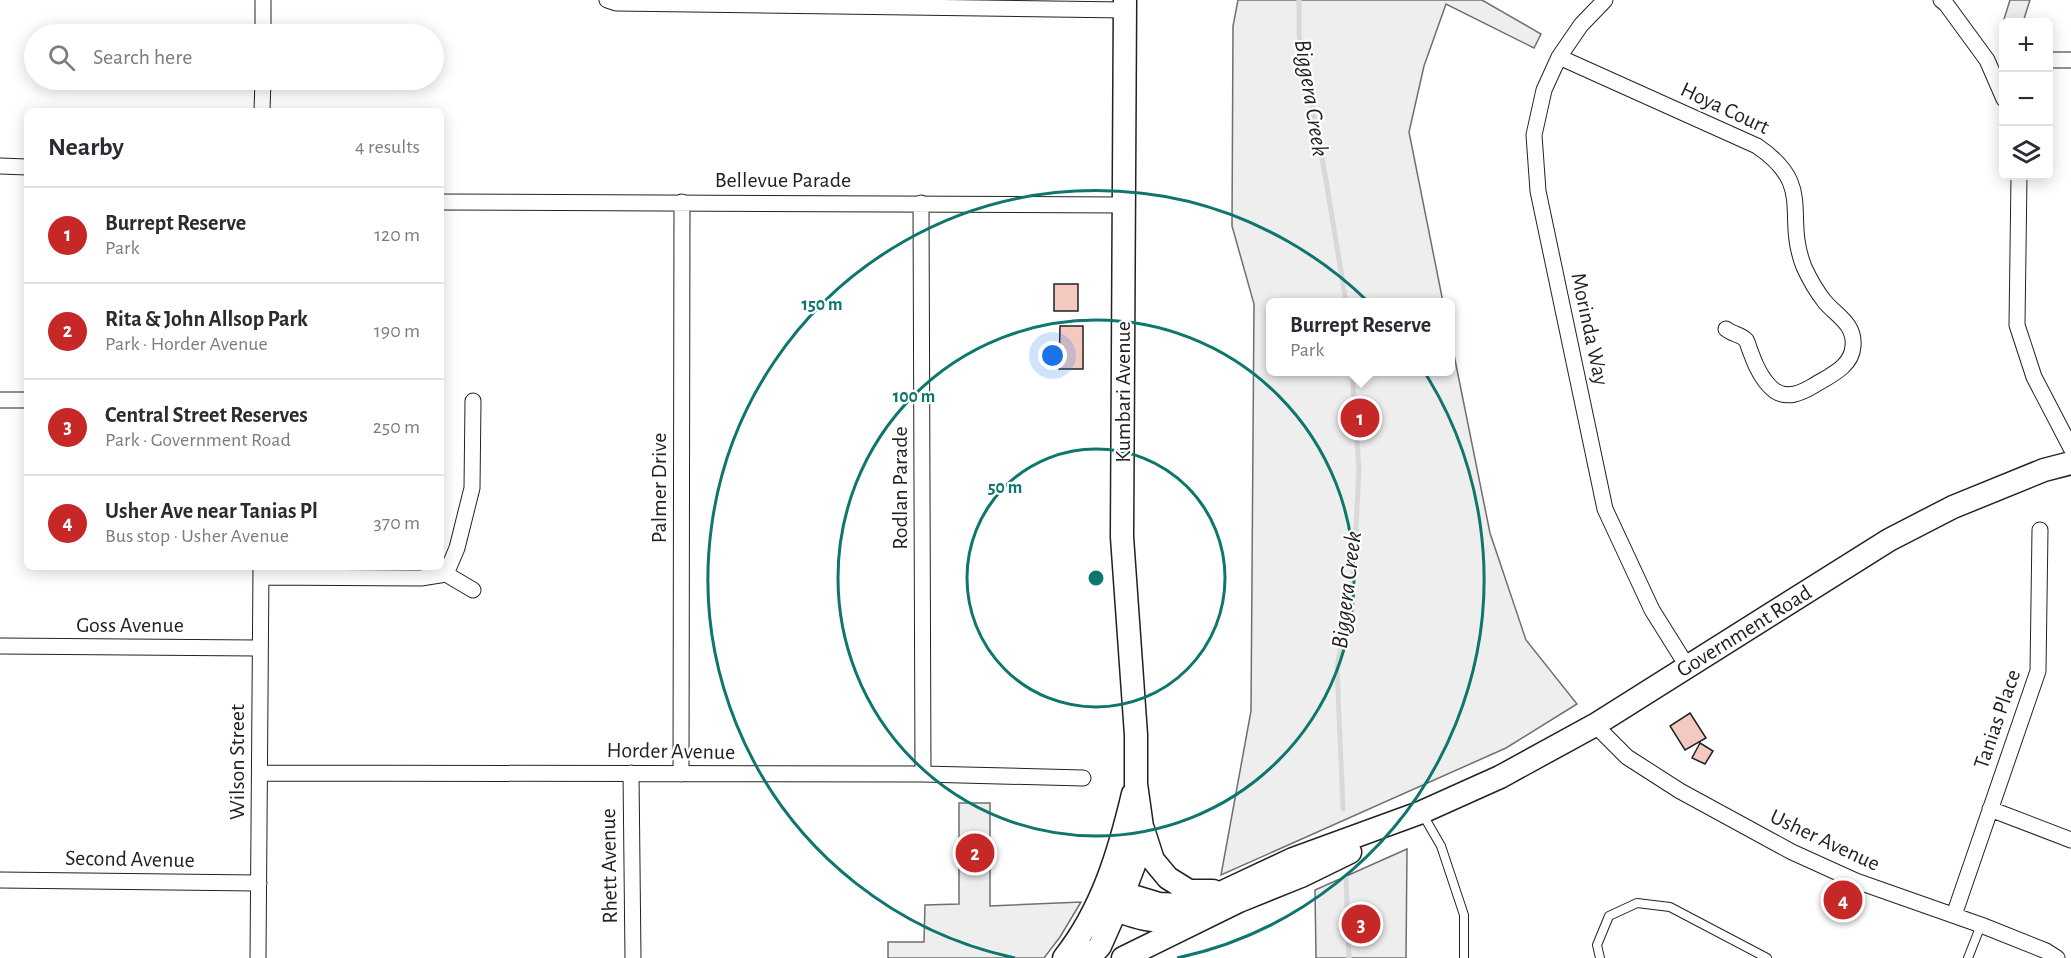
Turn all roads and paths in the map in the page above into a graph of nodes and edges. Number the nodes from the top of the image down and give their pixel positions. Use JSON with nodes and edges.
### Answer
{"nodes":[{"id":1,"x":263,"y":0,"type":"edge"},
{"id":2,"x":607,"y":0,"type":"edge"},
{"id":3,"x":1605,"y":0,"type":"edge"},
{"id":4,"x":1941,"y":0,"type":"edge"},
{"id":5,"x":1125,"y":5,"type":"edge"},
{"id":6,"x":263,"y":24,"type":"edge"},
{"id":7,"x":1559,"y":57,"type":"junction"},
{"id":8,"x":2053,"y":60,"type":"edge"},
{"id":9,"x":2071,"y":60,"type":"edge"},
{"id":10,"x":1999,"y":73,"type":"edge"},
{"id":11,"x":263,"y":90,"type":"edge"},
{"id":12,"x":262,"y":108,"type":"edge"},
{"id":13,"x":0,"y":166,"type":"edge"},
{"id":14,"x":24,"y":167,"type":"edge"},
{"id":15,"x":2019,"y":180,"type":"edge"},
{"id":16,"x":444,"y":202,"type":"edge"},
{"id":17,"x":682,"y":202,"type":"junction"},
{"id":18,"x":921,"y":203,"type":"junction"},
{"id":19,"x":1124,"y":205,"type":"junction"},
{"id":20,"x":1726,"y":329,"type":"dead end"},
{"id":21,"x":0,"y":400,"type":"edge"},
{"id":22,"x":24,"y":400,"type":"edge"},
{"id":23,"x":473,"y":401,"type":"dead end"},
{"id":24,"x":2071,"y":448,"type":"edge"},
{"id":25,"x":2071,"y":463,"type":"edge"},
{"id":26,"x":2040,"y":530,"type":"dead end"},
{"id":27,"x":261,"y":572,"type":"edge"},
{"id":28,"x":446,"y":574,"type":"junction"},
{"id":29,"x":473,"y":590,"type":"dead end"},
{"id":30,"x":0,"y":646,"type":"edge"},
{"id":31,"x":260,"y":648,"type":"junction"},
{"id":32,"x":1687,"y":666,"type":"junction"},
{"id":33,"x":1595,"y":725,"type":"junction"},
{"id":34,"x":260,"y":773,"type":"junction"},
{"id":35,"x":631,"y":773,"type":"junction"},
{"id":36,"x":681,"y":774,"type":"junction"},
{"id":37,"x":923,"y":774,"type":"junction"},
{"id":38,"x":1083,"y":778,"type":"dead end"},
{"id":39,"x":1136,"y":784,"type":"junction"},
{"id":40,"x":1990,"y":808,"type":"junction"},
{"id":41,"x":1422,"y":812,"type":"junction"},
{"id":42,"x":1142,"y":827,"type":"junction"},
{"id":43,"x":2071,"y":840,"type":"edge"},
{"id":44,"x":0,"y":880,"type":"edge"},
{"id":45,"x":259,"y":883,"type":"junction"},
{"id":46,"x":1237,"y":894,"type":"junction"},
{"id":47,"x":1111,"y":899,"type":"junction"},
{"id":48,"x":1954,"y":915,"type":"junction"},
{"id":49,"x":1981,"y":924,"type":"junction"},
{"id":50,"x":258,"y":958,"type":"edge"},
{"id":51,"x":633,"y":958,"type":"edge"},
{"id":52,"x":1064,"y":958,"type":"edge"},
{"id":53,"x":1089,"y":958,"type":"edge"},
{"id":54,"x":1123,"y":958,"type":"edge"},
{"id":55,"x":1464,"y":958,"type":"edge"},
{"id":56,"x":1600,"y":958,"type":"edge"},
{"id":57,"x":1767,"y":958,"type":"edge"},
{"id":58,"x":1968,"y":958,"type":"edge"},
{"id":59,"x":2057,"y":958,"type":"edge"}],
"edges":[{"from":1,"to":6,"type":"street"},
{"from":2,"to":5,"type":"street"},
{"from":3,"to":7,"type":"street","name":"Morinda Way"},
{"from":4,"to":10,"type":"street"},
{"from":5,"to":19,"type":"street","name":"Kumbari Avenue"},
{"from":7,"to":20,"type":"street","name":"Hoya Court"},
{"from":7,"to":32,"type":"street","name":"Morinda Way"},
{"from":8,"to":9,"type":"street"},
{"from":11,"to":12,"type":"street"},
{"from":13,"to":14,"type":"street"},
{"from":15,"to":24,"type":"street"},
{"from":16,"to":17,"type":"street","name":"Bellevue Parade"},
{"from":17,"to":18,"type":"street","name":"Bellevue Parade"},
{"from":17,"to":36,"type":"street","name":"Palmer Drive"},
{"from":18,"to":19,"type":"street","name":"Bellevue Parade"},
{"from":18,"to":37,"type":"street","name":"Rodlan Parade"},
{"from":19,"to":39,"type":"street","name":"Kumbari Avenue"},
{"from":21,"to":22,"type":"street"},
{"from":23,"to":28,"type":"street"},
{"from":25,"to":32,"type":"street","name":"Government Road"},
{"from":26,"to":40,"type":"street","name":"Tanias Place"},
{"from":27,"to":28,"type":"street"},
{"from":27,"to":31,"type":"street","name":"Wilson Street"},
{"from":28,"to":29,"type":"street"},
{"from":30,"to":31,"type":"street","name":"Goss Avenue"},
{"from":31,"to":34,"type":"street","name":"Wilson Street"},
{"from":32,"to":33,"type":"street","name":"Government Road"},
{"from":33,"to":41,"type":"street","name":"Government Road"},
{"from":33,"to":48,"type":"street","name":"Usher Avenue"},
{"from":34,"to":35,"type":"street","name":"Horder Avenue"},
{"from":34,"to":45,"type":"street","name":"Wilson Street"},
{"from":35,"to":36,"type":"street","name":"Horder Avenue"},
{"from":35,"to":51,"type":"street","name":"Rhett Avenue"},
{"from":36,"to":37,"type":"street","name":"Horder Avenue"},
{"from":37,"to":38,"type":"street","name":"Horder Avenue"},
{"from":39,"to":42,"type":"street","name":"Kumbari Avenue"},
{"from":39,"to":47,"type":"street","name":"Kumbari Avenue"},
{"from":40,"to":43,"type":"street"},
{"from":40,"to":48,"type":"street","name":"Tanias Place"},
{"from":41,"to":46,"type":"street","name":"Government Road"},
{"from":41,"to":55,"type":"lane"},
{"from":42,"to":46,"type":"street","name":"Government Road"},
{"from":42,"to":47,"type":"street","name":"Kumbari Avenue"},
{"from":44,"to":45,"type":"street","name":"Second Avenue"},
{"from":45,"to":50,"type":"street","name":"Wilson Street"},
{"from":46,"to":47,"type":"street","name":"Government Road"},
{"from":46,"to":54,"type":"street","name":"Government Road"},
{"from":47,"to":52,"type":"street"},
{"from":47,"to":53,"type":"street"},
{"from":48,"to":49,"type":"street","name":"Usher Avenue"},
{"from":49,"to":58,"type":"lane"},
{"from":49,"to":59,"type":"street","name":"Usher Avenue"},
{"from":56,"to":57,"type":"lane"}]}
